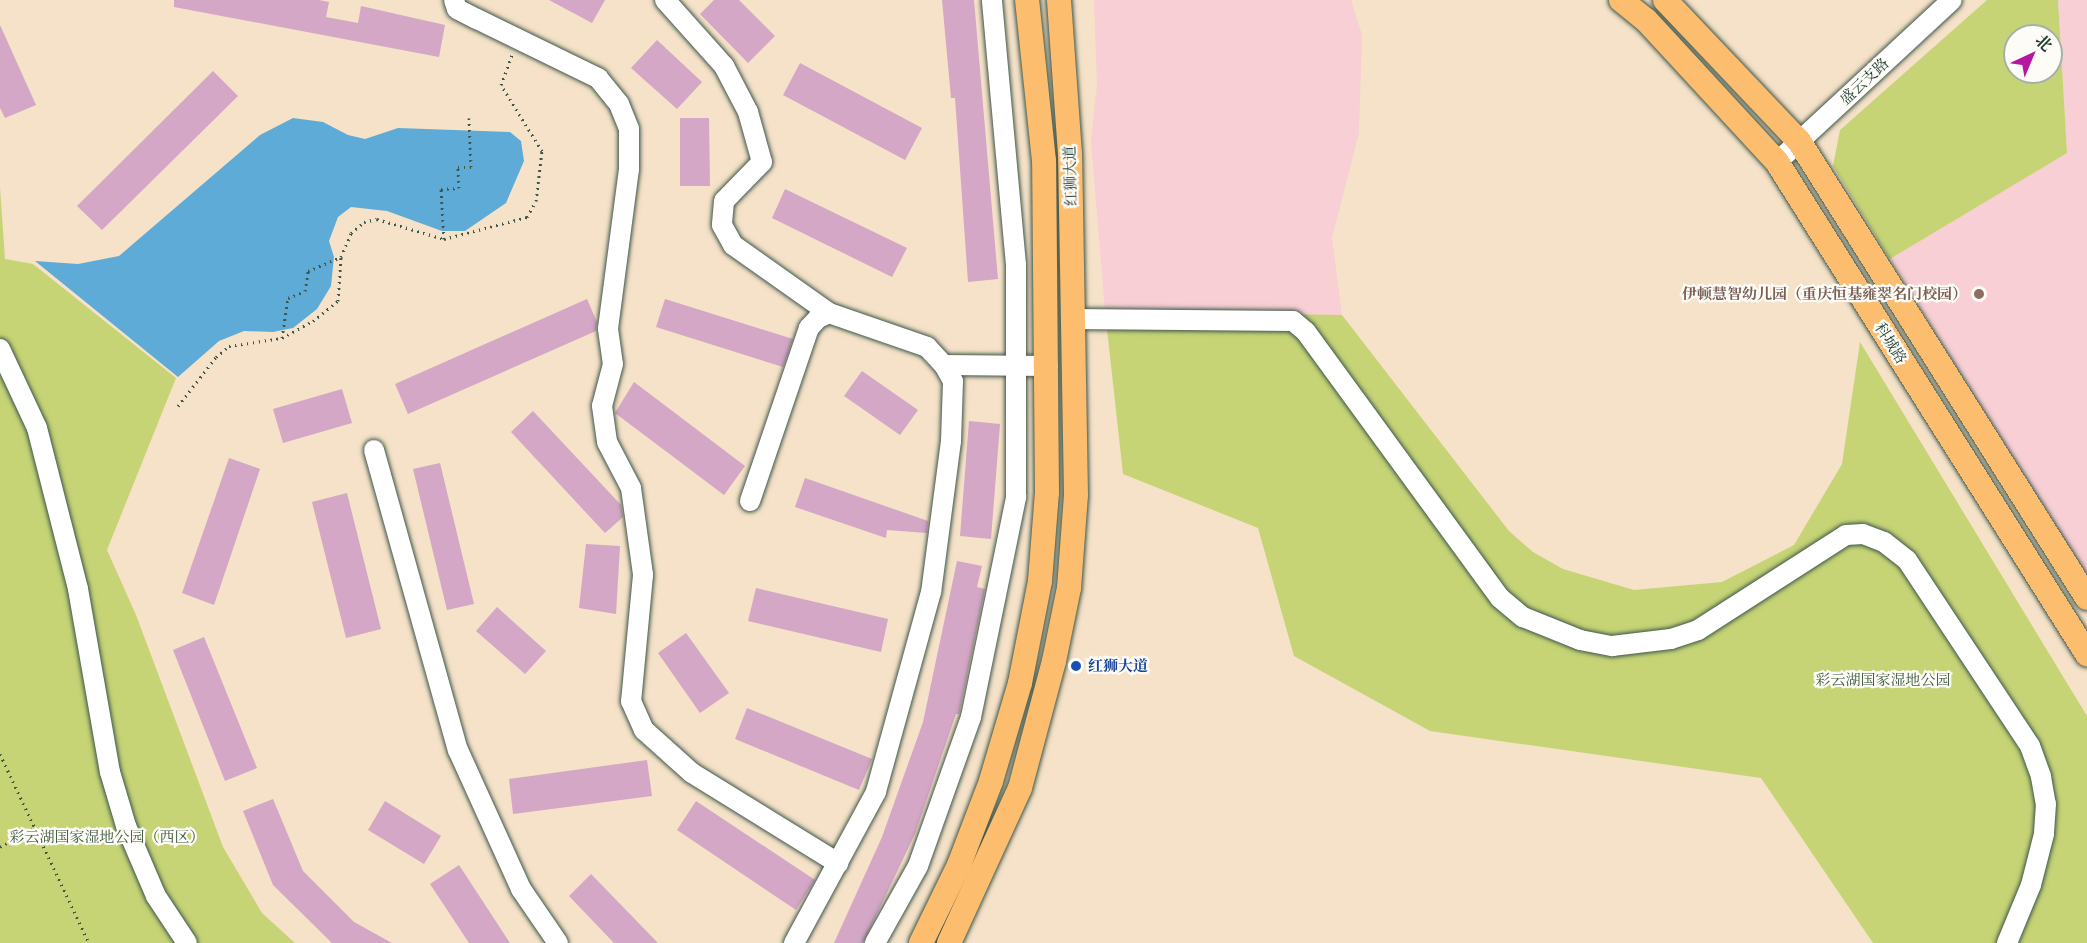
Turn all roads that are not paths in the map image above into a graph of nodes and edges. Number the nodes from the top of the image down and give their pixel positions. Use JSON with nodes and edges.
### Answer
{"nodes":[{"id":1,"x":454,"y":0,"type":"edge"},
{"id":2,"x":665,"y":0,"type":"edge"},
{"id":3,"x":992,"y":0,"type":"edge"},
{"id":4,"x":1027,"y":0,"type":"edge"},
{"id":5,"x":1059,"y":0,"type":"edge"},
{"id":6,"x":1621,"y":0,"type":"edge"},
{"id":7,"x":1665,"y":0,"type":"edge"},
{"id":8,"x":1952,"y":0,"type":"edge"},
{"id":9,"x":1799,"y":141,"type":"junction"},
{"id":10,"x":1777,"y":162,"type":"junction"},
{"id":11,"x":829,"y":314,"type":"junction"},
{"id":12,"x":1072,"y":319,"type":"junction"},
{"id":13,"x":0,"y":349,"type":"edge"},
{"id":14,"x":944,"y":365,"type":"junction"},
{"id":15,"x":1016,"y":366,"type":"junction"},
{"id":16,"x":1048,"y":366,"type":"junction"},
{"id":17,"x":374,"y":450,"type":"dead end"},
{"id":18,"x":750,"y":501,"type":"dead end"},
{"id":19,"x":2087,"y":598,"type":"edge"},
{"id":20,"x":2087,"y":654,"type":"edge"},
{"id":21,"x":838,"y":863,"type":"junction"},
{"id":22,"x":188,"y":943,"type":"edge"},
{"id":23,"x":558,"y":943,"type":"edge"},
{"id":24,"x":794,"y":943,"type":"edge"},
{"id":25,"x":875,"y":943,"type":"edge"},
{"id":26,"x":921,"y":943,"type":"edge"},
{"id":27,"x":949,"y":943,"type":"edge"},
{"id":28,"x":2007,"y":943,"type":"edge"}],
"edges":[{"from":1,"to":21,"type":"street"},
{"from":2,"to":11,"type":"street"},
{"from":3,"to":15,"type":"street"},
{"from":4,"to":16,"type":"main road","name":"红狮大道"},
{"from":5,"to":12,"type":"main road","name":"红狮大道"},
{"from":6,"to":10,"type":"main road","name":"科城路"},
{"from":7,"to":9,"type":"main road","name":"科城路"},
{"from":8,"to":9,"type":"street","name":"盛云支路"},
{"from":9,"to":10,"type":"street","name":"盛云支路"},
{"from":9,"to":19,"type":"main road","name":"科城路"},
{"from":10,"to":20,"type":"main road","name":"科城路"},
{"from":11,"to":14,"type":"street"},
{"from":11,"to":18,"type":"street"},
{"from":12,"to":27,"type":"main road","name":"红狮大道"},
{"from":12,"to":28,"type":"street"},
{"from":13,"to":22,"type":"street"},
{"from":14,"to":15,"type":"street"},
{"from":14,"to":21,"type":"street"},
{"from":15,"to":16,"type":"street"},
{"from":15,"to":25,"type":"street"},
{"from":16,"to":26,"type":"main road","name":"红狮大道"},
{"from":17,"to":23,"type":"street"},
{"from":21,"to":24,"type":"street"}]}
